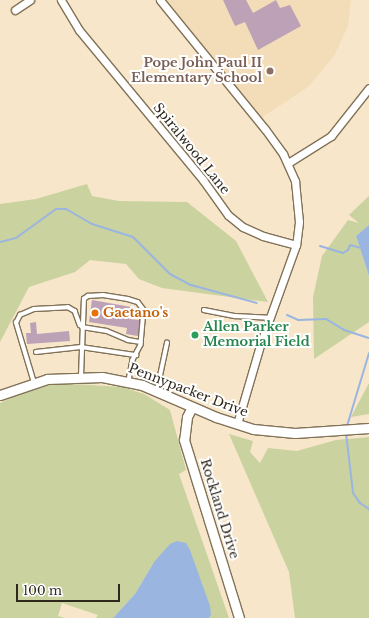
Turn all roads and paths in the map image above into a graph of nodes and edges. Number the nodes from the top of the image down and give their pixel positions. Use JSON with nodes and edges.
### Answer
{"nodes":[{"id":1,"x":30,"y":0,"type":"edge"},
{"id":2,"x":60,"y":0,"type":"edge"},
{"id":3,"x":160,"y":0,"type":"edge"},
{"id":4,"x":15,"y":10,"type":"dead end"},
{"id":5,"x":369,"y":88,"type":"edge"},
{"id":6,"x":288,"y":163,"type":"junction"},
{"id":7,"x":296,"y":245,"type":"junction"},
{"id":8,"x":204,"y":310,"type":"dead end"},
{"id":9,"x":269,"y":318,"type":"junction"},
{"id":10,"x":82,"y":327,"type":"junction"},
{"id":11,"x":141,"y":342,"type":"junction"},
{"id":12,"x":167,"y":342,"type":"dead end"},
{"id":13,"x":81,"y":347,"type":"junction"},
{"id":14,"x":36,"y":352,"type":"dead end"},
{"id":15,"x":136,"y":355,"type":"junction"},
{"id":16,"x":81,"y":376,"type":"junction"},
{"id":17,"x":129,"y":381,"type":"junction"},
{"id":18,"x":34,"y":383,"type":"junction"},
{"id":19,"x":157,"y":392,"type":"junction"},
{"id":20,"x":0,"y":395,"type":"edge"},
{"id":21,"x":192,"y":407,"type":"junction"},
{"id":22,"x":237,"y":424,"type":"junction"},
{"id":23,"x":369,"y":428,"type":"edge"},
{"id":24,"x":239,"y":618,"type":"edge"}],
"edges":[{"from":1,"to":4,"type":"street"},
{"from":2,"to":7,"type":"street","name":"Spiralwood Lane"},
{"from":3,"to":6,"type":"street"},
{"from":5,"to":6,"type":"street"},
{"from":6,"to":7,"type":"street"},
{"from":7,"to":9,"type":"street"},
{"from":8,"to":9,"type":"lane"},
{"from":9,"to":22,"type":"street"},
{"from":10,"to":11,"type":"lane"},
{"from":10,"to":11,"type":"lane"},
{"from":10,"to":13,"type":"lane"},
{"from":10,"to":18,"type":"lane"},
{"from":11,"to":15,"type":"lane"},
{"from":12,"to":19,"type":"lane"},
{"from":13,"to":14,"type":"lane"},
{"from":13,"to":15,"type":"lane"},
{"from":13,"to":16,"type":"lane"},
{"from":15,"to":17,"type":"lane"},
{"from":16,"to":17,"type":"street","name":"Pennypacker Drive"},
{"from":16,"to":18,"type":"street","name":"Pennypacker Drive"},
{"from":17,"to":19,"type":"street","name":"Pennypacker Drive"},
{"from":18,"to":20,"type":"street","name":"Pennypacker Drive"},
{"from":19,"to":21,"type":"street","name":"Pennypacker Drive"},
{"from":21,"to":22,"type":"street","name":"Pennypacker Drive"},
{"from":21,"to":24,"type":"street","name":"Rockland Drive"},
{"from":22,"to":23,"type":"street","name":"Pennypacker Drive"}]}
